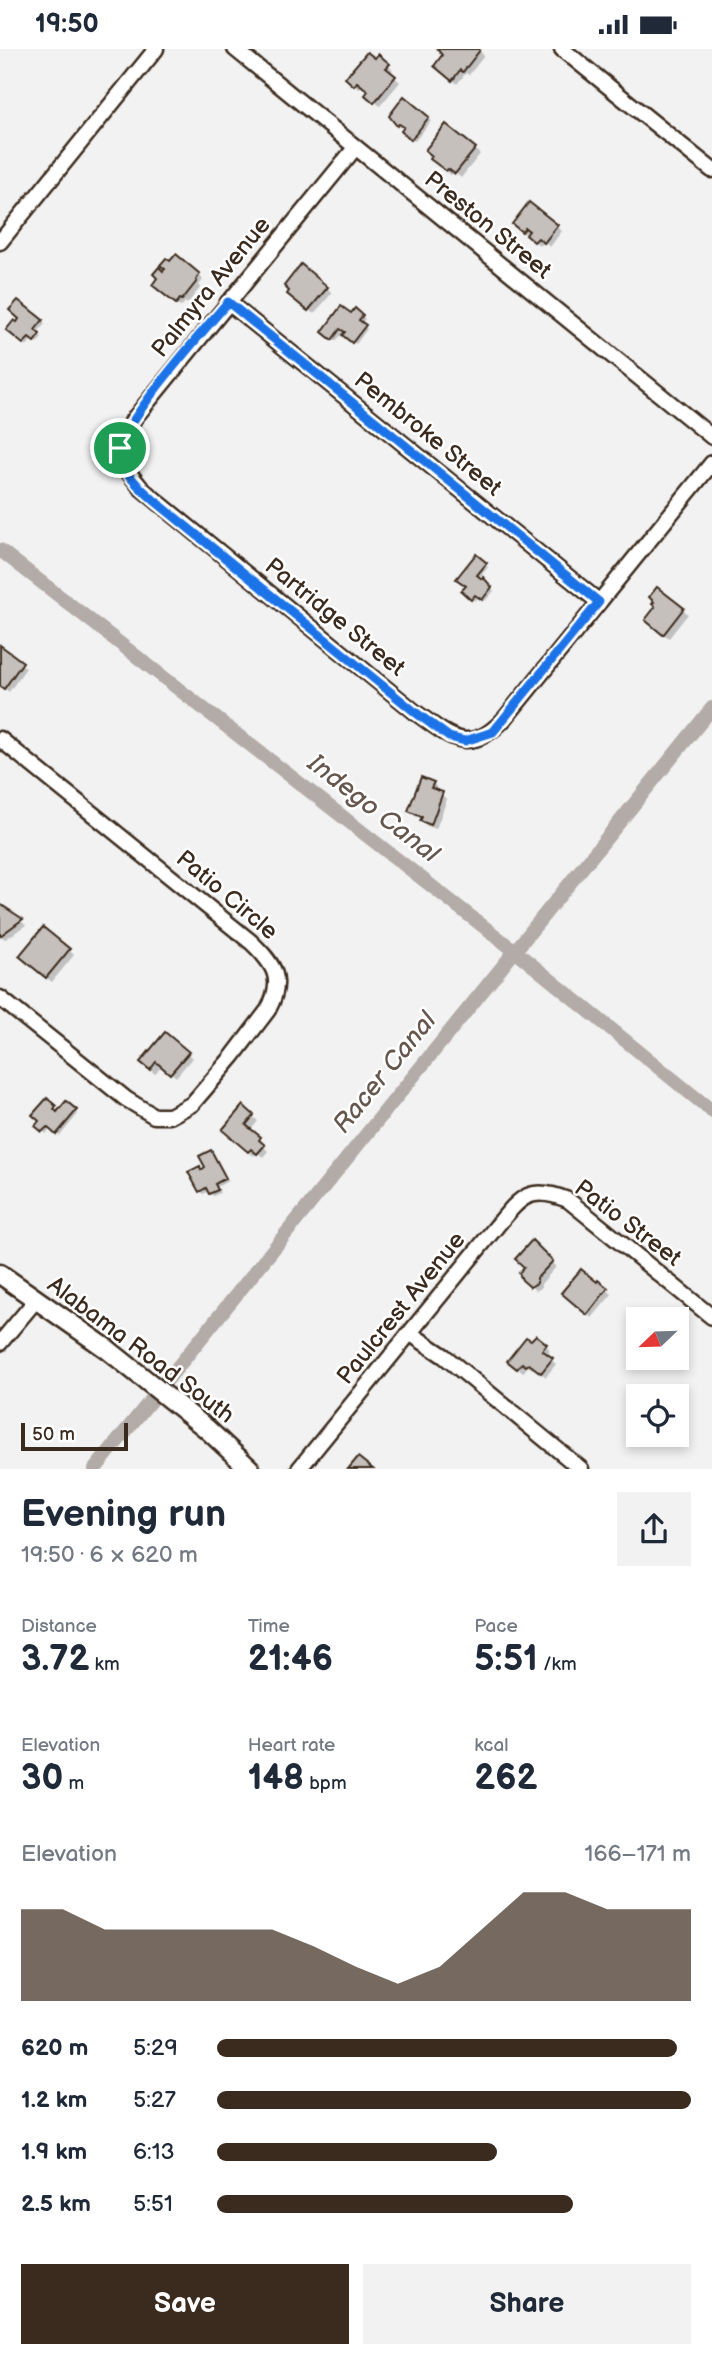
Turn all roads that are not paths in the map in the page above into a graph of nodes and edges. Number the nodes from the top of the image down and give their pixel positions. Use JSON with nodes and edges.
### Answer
{"nodes":[{"id":1,"x":156,"y":49,"type":"edge"},
{"id":2,"x":235,"y":49,"type":"edge"},
{"id":3,"x":562,"y":49,"type":"edge"},
{"id":4,"x":355,"y":148,"type":"junction"},
{"id":5,"x":712,"y":170,"type":"edge"},
{"id":6,"x":3,"y":233,"type":"edge"},
{"id":7,"x":228,"y":302,"type":"junction"},
{"id":8,"x":712,"y":437,"type":"edge"},
{"id":9,"x":121,"y":463,"type":"joint"},
{"id":10,"x":712,"y":463,"type":"edge"},
{"id":11,"x":599,"y":602,"type":"junction"},
{"id":12,"x":0,"y":739,"type":"edge"},
{"id":13,"x":0,"y":997,"type":"edge"},
{"id":14,"x":549,"y":1192,"type":"joint"},
{"id":15,"x":0,"y":1274,"type":"edge"},
{"id":16,"x":36,"y":1300,"type":"junction"},
{"id":17,"x":712,"y":1317,"type":"edge"},
{"id":18,"x":411,"y":1334,"type":"junction"},
{"id":19,"x":0,"y":1343,"type":"edge"},
{"id":20,"x":250,"y":1469,"type":"edge"},
{"id":21,"x":299,"y":1469,"type":"edge"},
{"id":22,"x":581,"y":1469,"type":"edge"}],
"edges":[{"from":1,"to":6,"type":"street"},
{"from":2,"to":4,"type":"street","name":"Preston Street"},
{"from":3,"to":5,"type":"street"},
{"from":4,"to":7,"type":"street","name":"Palmyra Avenue"},
{"from":4,"to":8,"type":"street","name":"Preston Street"},
{"from":7,"to":9,"type":"street","name":"Palmyra Avenue"},
{"from":7,"to":11,"type":"street","name":"Pembroke Street"},
{"from":9,"to":11,"type":"street","name":"Partridge Street"},
{"from":10,"to":11,"type":"street"},
{"from":12,"to":13,"type":"street","name":"Patio Circle"},
{"from":14,"to":17,"type":"street","name":"Patio Street"},
{"from":14,"to":18,"type":"street","name":"Paulcrest Avenue"},
{"from":15,"to":16,"type":"street","name":"Alabama Road South"},
{"from":16,"to":19,"type":"street"},
{"from":16,"to":20,"type":"street","name":"Alabama Road South"},
{"from":18,"to":21,"type":"street","name":"Paulcrest Avenue"},
{"from":18,"to":22,"type":"street"}]}
